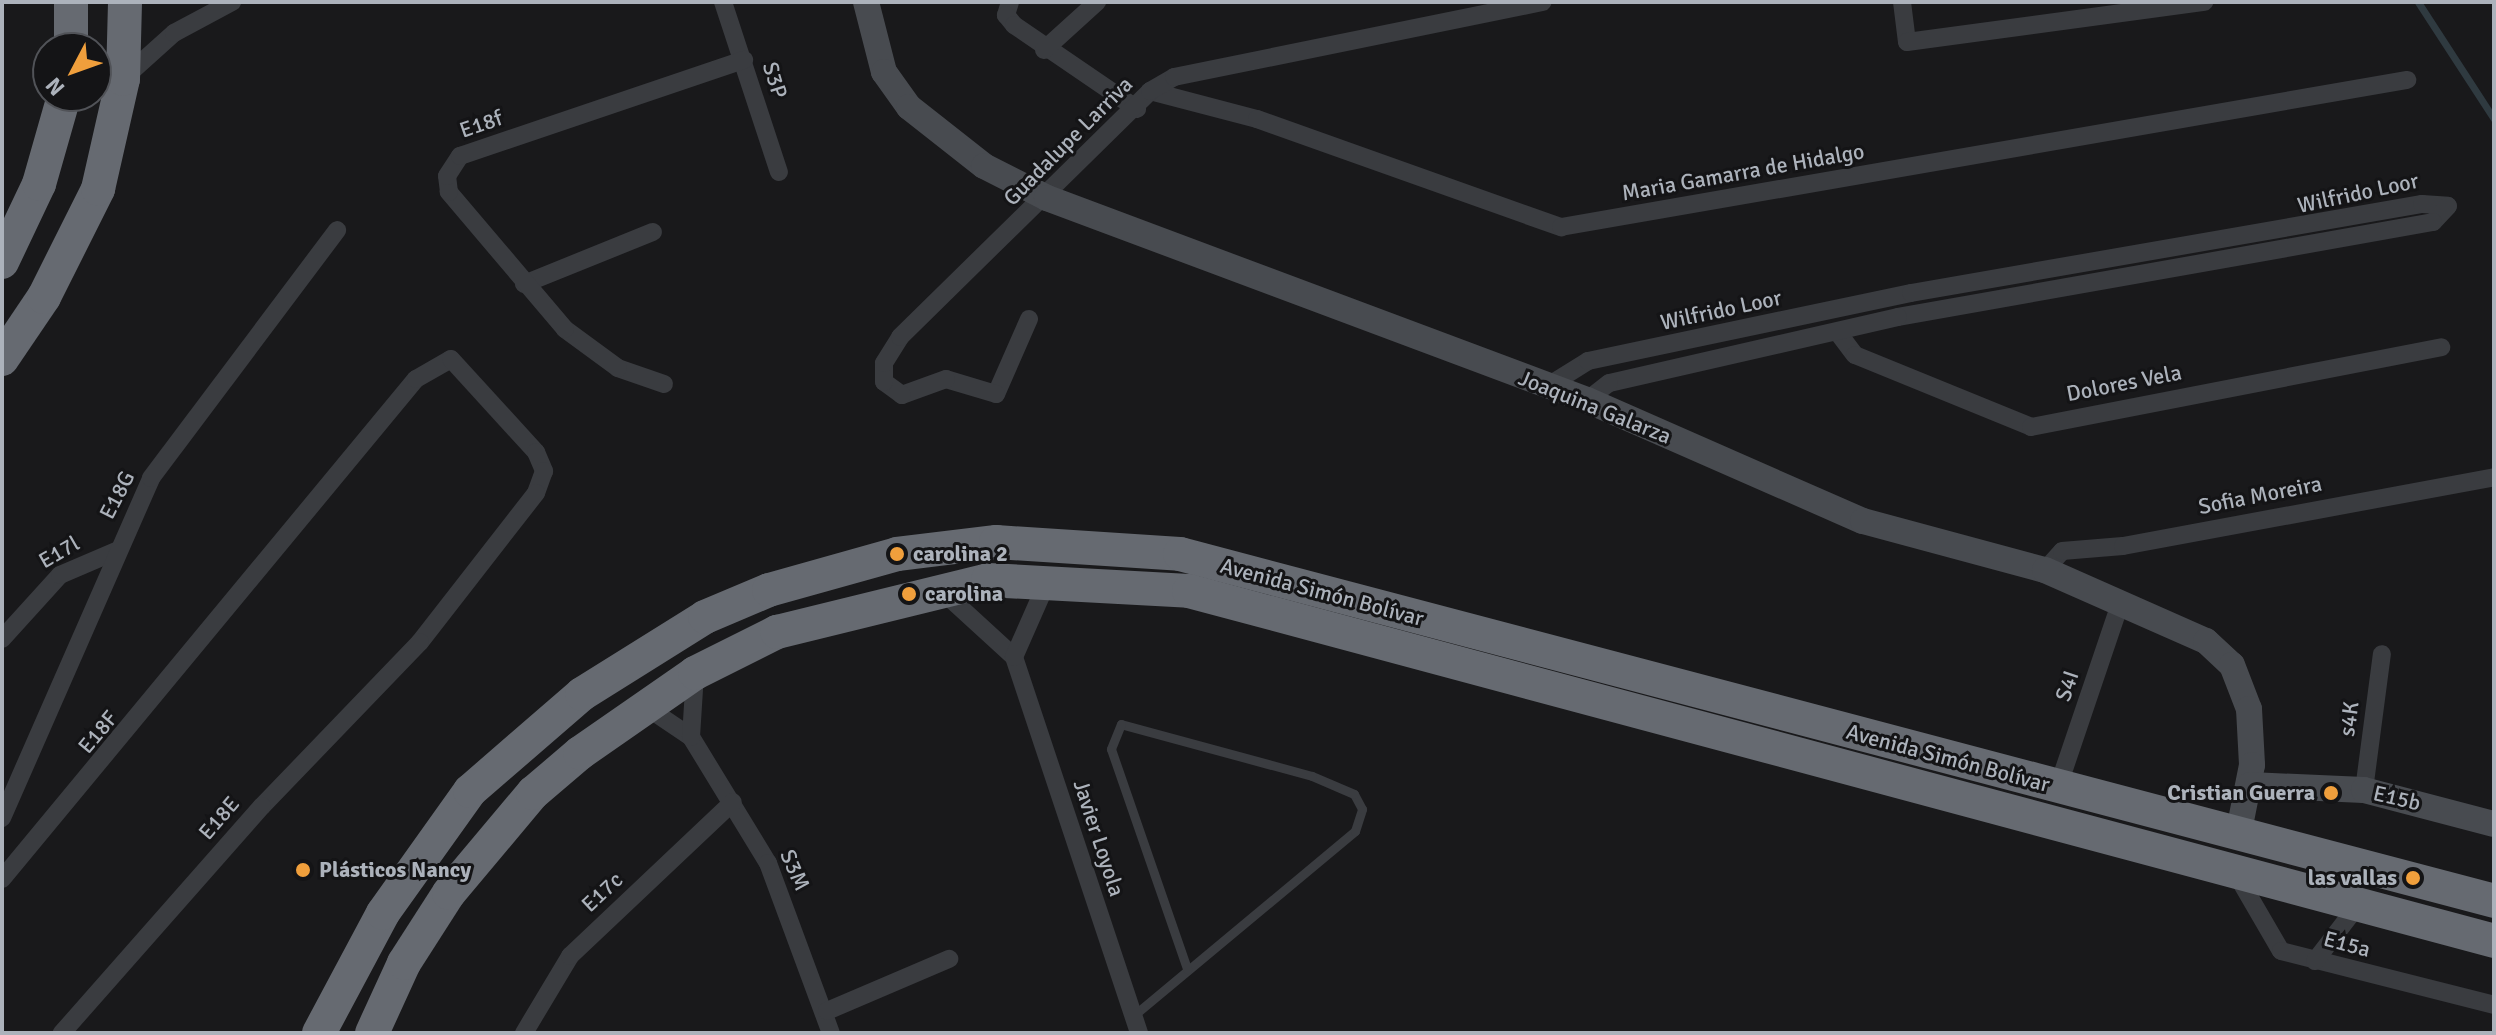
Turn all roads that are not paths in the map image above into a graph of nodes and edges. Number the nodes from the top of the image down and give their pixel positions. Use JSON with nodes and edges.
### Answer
{"nodes":[{"id":1,"x":71,"y":2,"type":"edge"},
{"id":2,"x":125,"y":2,"type":"edge"},
{"id":3,"x":232,"y":2,"type":"edge"},
{"id":4,"x":723,"y":2,"type":"edge"},
{"id":5,"x":1010,"y":2,"type":"edge"},
{"id":6,"x":1097,"y":2,"type":"edge"},
{"id":7,"x":1902,"y":2,"type":"edge"},
{"id":8,"x":2204,"y":2,"type":"edge"},
{"id":9,"x":1529,"y":3,"type":"edge"},
{"id":10,"x":863,"y":4,"type":"edge"},
{"id":11,"x":71,"y":32,"type":"edge"},
{"id":12,"x":1044,"y":50,"type":"junction"},
{"id":13,"x":744,"y":60,"type":"junction"},
{"id":14,"x":123,"y":79,"type":"junction"},
{"id":15,"x":2407,"y":80,"type":"dead end"},
{"id":16,"x":1150,"y":91,"type":"junction"},
{"id":17,"x":1137,"y":109,"type":"junction"},
{"id":18,"x":59,"y":112,"type":"edge"},
{"id":19,"x":779,"y":172,"type":"dead end"},
{"id":20,"x":1047,"y":198,"type":"junction"},
{"id":21,"x":337,"y":230,"type":"dead end"},
{"id":22,"x":653,"y":232,"type":"dead end"},
{"id":23,"x":2,"y":262,"type":"edge"},
{"id":24,"x":524,"y":284,"type":"junction"},
{"id":25,"x":1029,"y":319,"type":"dead end"},
{"id":26,"x":1839,"y":334,"type":"junction"},
{"id":27,"x":2441,"y":347,"type":"dead end"},
{"id":28,"x":2,"y":359,"type":"edge"},
{"id":29,"x":664,"y":384,"type":"dead end"},
{"id":30,"x":1548,"y":386,"type":"junction"},
{"id":31,"x":1587,"y":400,"type":"junction"},
{"id":32,"x":2494,"y":477,"type":"edge"},
{"id":33,"x":116,"y":551,"type":"junction"},
{"id":34,"x":2045,"y":570,"type":"junction"},
{"id":35,"x":1049,"y":578,"type":"junction"},
{"id":36,"x":939,"y":588,"type":"junction"},
{"id":37,"x":2121,"y":601,"type":"junction"},
{"id":38,"x":2,"y":639,"type":"edge"},
{"id":39,"x":420,"y":642,"type":"joint"},
{"id":40,"x":2382,"y":654,"type":"dead end"},
{"id":41,"x":1014,"y":657,"type":"junction"},
{"id":42,"x":695,"y":673,"type":"junction"},
{"id":43,"x":645,"y":706,"type":"junction"},
{"id":44,"x":691,"y":737,"type":"junction"},
{"id":45,"x":2250,"y":785,"type":"junction"},
{"id":46,"x":2058,"y":787,"type":"junction"},
{"id":47,"x":2364,"y":790,"type":"junction"},
{"id":48,"x":733,"y":802,"type":"junction"},
{"id":49,"x":2,"y":818,"type":"edge"},
{"id":50,"x":2494,"y":824,"type":"edge"},
{"id":51,"x":2238,"y":836,"type":"junction"},
{"id":52,"x":2234,"y":870,"type":"junction"},
{"id":53,"x":2,"y":879,"type":"edge"},
{"id":54,"x":2494,"y":901,"type":"edge"},
{"id":55,"x":2358,"y":905,"type":"junction"},
{"id":56,"x":2494,"y":941,"type":"edge"},
{"id":57,"x":949,"y":959,"type":"dead end"},
{"id":58,"x":2315,"y":961,"type":"junction"},
{"id":59,"x":1187,"y":969,"type":"junction"},
{"id":60,"x":2494,"y":1005,"type":"edge"},
{"id":61,"x":827,"y":1011,"type":"junction"},
{"id":62,"x":1136,"y":1024,"type":"edge"},
{"id":63,"x":62,"y":1033,"type":"edge"},
{"id":64,"x":319,"y":1033,"type":"edge"},
{"id":65,"x":372,"y":1033,"type":"edge"},
{"id":66,"x":524,"y":1033,"type":"edge"},
{"id":67,"x":831,"y":1033,"type":"edge"}],
"edges":[{"from":1,"to":11,"type":"highway"},
{"from":2,"to":14,"type":"highway"},
{"from":3,"to":14,"type":"street"},
{"from":4,"to":13,"type":"street","name":"S3P"},
{"from":5,"to":12,"type":"street"},
{"from":6,"to":12,"type":"street"},
{"from":7,"to":8,"type":"street"},
{"from":9,"to":16,"type":"street","name":"Guadalupe Larriva"},
{"from":10,"to":20,"type":"street","name":"Joaquina Galarza"},
{"from":12,"to":17,"type":"street"},
{"from":13,"to":19,"type":"street","name":"S3P"},
{"from":13,"to":24,"type":"street","name":"E18f"},
{"from":14,"to":28,"type":"highway"},
{"from":15,"to":16,"type":"street","name":"Maria Gamarra de Hidalgo"},
{"from":16,"to":17,"type":"street","name":"Guadalupe Larriva"},
{"from":17,"to":20,"type":"street","name":"Guadalupe Larriva"},
{"from":18,"to":23,"type":"highway"},
{"from":20,"to":25,"type":"street","name":"Guadalupe Larriva"},
{"from":20,"to":30,"type":"street","name":"Joaquina Galarza"},
{"from":21,"to":33,"type":"street","name":"E18G"},
{"from":22,"to":24,"type":"street"},
{"from":24,"to":29,"type":"street","name":"E18f"},
{"from":26,"to":27,"type":"street","name":"Dolores Vela"},
{"from":26,"to":30,"type":"street","name":"Wilfrido Loor"},
{"from":26,"to":31,"type":"street","name":"Wilfrido Loor"},
{"from":30,"to":31,"type":"street","name":"Joaquina Galarza"},
{"from":31,"to":34,"type":"street","name":"Joaquina Galarza"},
{"from":32,"to":34,"type":"street","name":"Sofia Moreira"},
{"from":33,"to":38,"type":"street","name":"E17l"},
{"from":33,"to":49,"type":"street","name":"E18G"},
{"from":34,"to":37,"type":"street","name":"Joaquina Galarza"},
{"from":35,"to":36,"type":"highway","name":"Avenida Simón Bolívar"},
{"from":35,"to":41,"type":"street"},
{"from":35,"to":52,"type":"highway","name":"Avenida Simón Bolívar"},
{"from":36,"to":41,"type":"street","name":"Javier Loyola"},
{"from":36,"to":42,"type":"highway","name":"Avenida Simón Bolívar"},
{"from":37,"to":45,"type":"street","name":"Joaquina Galarza"},
{"from":37,"to":46,"type":"street","name":"S4I"},
{"from":39,"to":53,"type":"street","name":"E18F"},
{"from":39,"to":63,"type":"street","name":"E18E"},
{"from":40,"to":47,"type":"street","name":"s4K"},
{"from":41,"to":62,"type":"street","name":"Javier Loyola"},
{"from":42,"to":43,"type":"highway","name":"Avenida Simón Bolívar"},
{"from":42,"to":44,"type":"street"},
{"from":43,"to":44,"type":"street","name":"S3M"},
{"from":43,"to":65,"type":"highway","name":"Avenida Simón Bolívar"},
{"from":44,"to":48,"type":"street","name":"S3M"},
{"from":45,"to":47,"type":"street","name":"E15b"},
{"from":45,"to":51,"type":"street","name":"Joaquina Galarza"},
{"from":46,"to":51,"type":"highway","name":"Avenida Simón Bolívar"},
{"from":46,"to":64,"type":"highway","name":"Avenida Simón Bolívar"},
{"from":47,"to":50,"type":"street","name":"E15b"},
{"from":48,"to":61,"type":"street","name":"S3M"},
{"from":48,"to":66,"type":"street","name":"E17c"},
{"from":51,"to":54,"type":"highway","name":"Avenida Simón Bolívar"},
{"from":52,"to":55,"type":"highway","name":"Avenida Simón Bolívar"},
{"from":52,"to":58,"type":"street","name":"E15a"},
{"from":55,"to":56,"type":"highway","name":"Avenida Simón Bolívar"},
{"from":55,"to":58,"type":"street"},
{"from":57,"to":61,"type":"street"},
{"from":58,"to":60,"type":"street","name":"E15a"},
{"from":59,"to":59,"type":"lane"},
{"from":59,"to":62,"type":"lane"},
{"from":61,"to":67,"type":"street","name":"S3M"}]}
